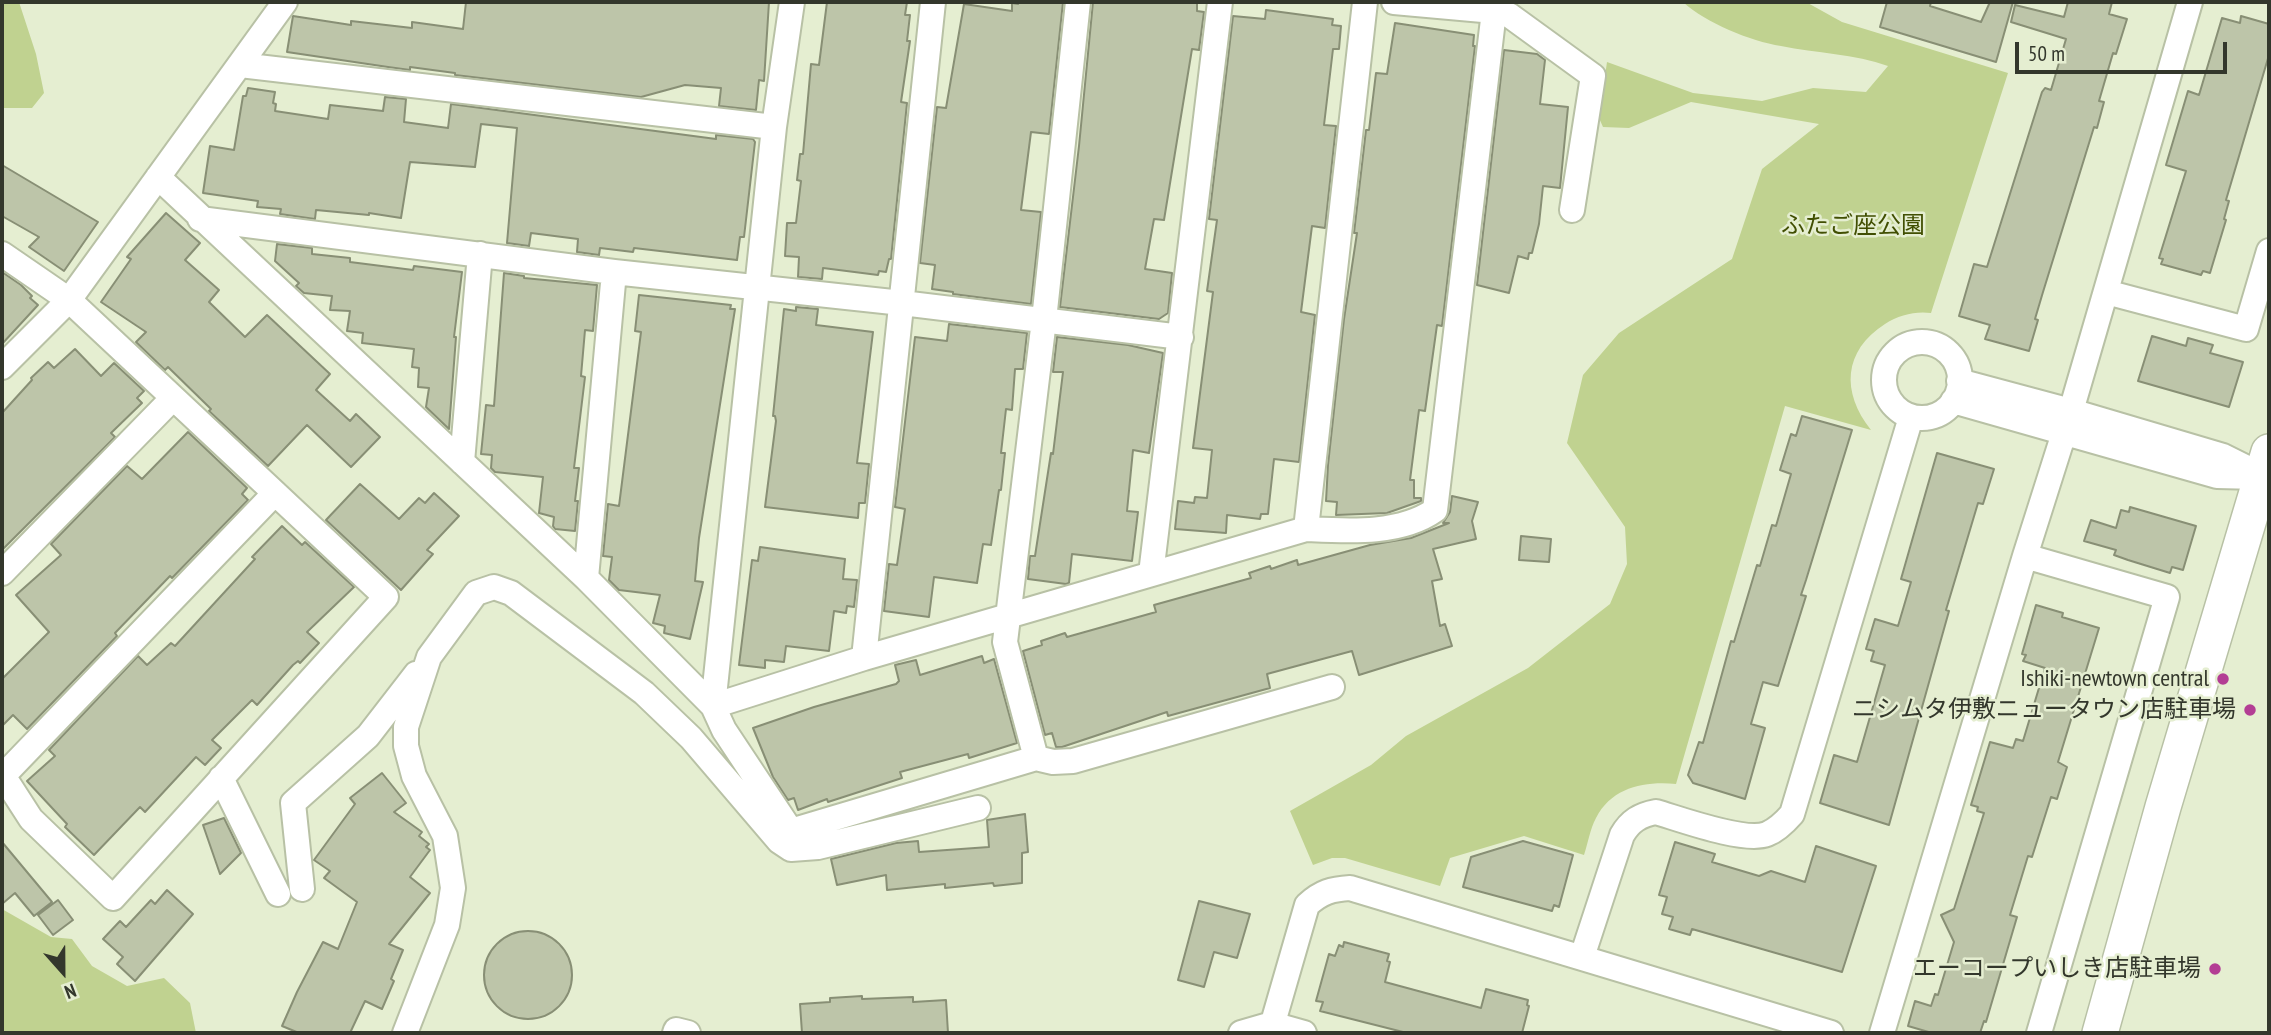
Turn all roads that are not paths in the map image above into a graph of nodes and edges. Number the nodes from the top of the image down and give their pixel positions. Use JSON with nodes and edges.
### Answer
{"nodes":[{"id":1,"x":285,"y":2,"type":"edge"},
{"id":2,"x":792,"y":2,"type":"edge"},
{"id":3,"x":933,"y":2,"type":"edge"},
{"id":4,"x":1078,"y":2,"type":"edge"},
{"id":5,"x":1220,"y":2,"type":"edge"},
{"id":6,"x":1366,"y":2,"type":"edge"},
{"id":7,"x":1394,"y":2,"type":"edge"},
{"id":8,"x":2189,"y":2,"type":"edge"},
{"id":9,"x":1497,"y":6,"type":"edge"},
{"id":10,"x":240,"y":65,"type":"junction"},
{"id":11,"x":774,"y":127,"type":"junction"},
{"id":12,"x":158,"y":177,"type":"junction"},
{"id":13,"x":1572,"y":210,"type":"dead end"},
{"id":14,"x":200,"y":219,"type":"junction"},
{"id":15,"x":2269,"y":251,"type":"edge"},
{"id":16,"x":2,"y":254,"type":"edge"},
{"id":17,"x":480,"y":254,"type":"junction"},
{"id":18,"x":614,"y":272,"type":"junction"},
{"id":19,"x":758,"y":288,"type":"junction"},
{"id":20,"x":2106,"y":292,"type":"junction"},
{"id":21,"x":69,"y":300,"type":"junction"},
{"id":22,"x":902,"y":303,"type":"junction"},
{"id":23,"x":1044,"y":320,"type":"junction"},
{"id":24,"x":1181,"y":337,"type":"junction"},
{"id":25,"x":2,"y":367,"type":"edge"},
{"id":26,"x":1956,"y":391,"type":"junction"},
{"id":27,"x":173,"y":398,"type":"junction"},
{"id":28,"x":1911,"y":416,"type":"junction"},
{"id":29,"x":2068,"y":422,"type":"junction"},
{"id":30,"x":461,"y":462,"type":"junction"},
{"id":31,"x":2267,"y":469,"type":"edge"},
{"id":32,"x":275,"y":493,"type":"junction"},
{"id":33,"x":1306,"y":529,"type":"junction"},
{"id":34,"x":2025,"y":556,"type":"junction"},
{"id":35,"x":2,"y":573,"type":"edge"},
{"id":36,"x":1151,"y":574,"type":"junction"},
{"id":37,"x":586,"y":578,"type":"junction"},
{"id":38,"x":1008,"y":618,"type":"junction"},
{"id":39,"x":429,"y":657,"type":"junction"},
{"id":40,"x":864,"y":658,"type":"junction"},
{"id":41,"x":1332,"y":687,"type":"dead end"},
{"id":42,"x":713,"y":706,"type":"junction"},
{"id":43,"x":1036,"y":758,"type":"junction"},
{"id":44,"x":2,"y":775,"type":"edge"},
{"id":45,"x":221,"y":778,"type":"junction"},
{"id":46,"x":978,"y":808,"type":"dead end"},
{"id":47,"x":785,"y":836,"type":"junction"},
{"id":48,"x":1582,"y":957,"type":"junction"},
{"id":49,"x":1271,"y":1029,"type":"edge"},
{"id":50,"x":402,"y":1032,"type":"edge"},
{"id":51,"x":675,"y":1033,"type":"edge"},
{"id":52,"x":688,"y":1033,"type":"edge"},
{"id":53,"x":1241,"y":1033,"type":"edge"},
{"id":54,"x":1304,"y":1033,"type":"edge"},
{"id":55,"x":1831,"y":1033,"type":"edge"},
{"id":56,"x":1882,"y":1033,"type":"edge"},
{"id":57,"x":2039,"y":1033,"type":"edge"},
{"id":58,"x":2100,"y":1033,"type":"edge"}],
"edges":[{"from":1,"to":10,"type":"street"},
{"from":2,"to":11,"type":"street"},
{"from":3,"to":22,"type":"street"},
{"from":4,"to":23,"type":"street"},
{"from":5,"to":24,"type":"street"},
{"from":6,"to":33,"type":"street"},
{"from":7,"to":9,"type":"street"},
{"from":8,"to":20,"type":"street"},
{"from":9,"to":13,"type":"street"},
{"from":9,"to":33,"type":"street"},
{"from":10,"to":11,"type":"street"},
{"from":10,"to":12,"type":"street"},
{"from":11,"to":19,"type":"street"},
{"from":12,"to":14,"type":"street"},
{"from":12,"to":21,"type":"street"},
{"from":14,"to":17,"type":"street"},
{"from":14,"to":30,"type":"street"},
{"from":15,"to":20,"type":"street"},
{"from":16,"to":21,"type":"street"},
{"from":17,"to":18,"type":"street"},
{"from":17,"to":30,"type":"street"},
{"from":18,"to":19,"type":"street"},
{"from":18,"to":37,"type":"street"},
{"from":19,"to":22,"type":"street"},
{"from":19,"to":42,"type":"street"},
{"from":20,"to":29,"type":"street"},
{"from":21,"to":25,"type":"street"},
{"from":21,"to":27,"type":"street"},
{"from":22,"to":23,"type":"street"},
{"from":22,"to":40,"type":"street"},
{"from":23,"to":24,"type":"street"},
{"from":23,"to":38,"type":"street"},
{"from":24,"to":36,"type":"street"},
{"from":26,"to":28,"type":"street"},
{"from":26,"to":28,"type":"street"},
{"from":26,"to":29,"type":"street"},
{"from":27,"to":32,"type":"street"},
{"from":27,"to":35,"type":"street"},
{"from":28,"to":48,"type":"street"},
{"from":29,"to":31,"type":"street"},
{"from":29,"to":34,"type":"street"},
{"from":30,"to":37,"type":"street"},
{"from":31,"to":58,"type":"street"},
{"from":32,"to":44,"type":"street"},
{"from":32,"to":45,"type":"street"},
{"from":33,"to":36,"type":"street"},
{"from":34,"to":56,"type":"street"},
{"from":34,"to":57,"type":"street"},
{"from":36,"to":38,"type":"street"},
{"from":37,"to":42,"type":"street"},
{"from":38,"to":40,"type":"street"},
{"from":38,"to":43,"type":"street"},
{"from":39,"to":45,"type":"street"},
{"from":39,"to":47,"type":"street"},
{"from":39,"to":50,"type":"street"},
{"from":40,"to":42,"type":"street"},
{"from":41,"to":43,"type":"street"},
{"from":42,"to":47,"type":"street"},
{"from":43,"to":47,"type":"street"},
{"from":44,"to":45,"type":"street"},
{"from":46,"to":47,"type":"street"},
{"from":48,"to":49,"type":"street"},
{"from":48,"to":55,"type":"street"},
{"from":49,"to":53,"type":"street"},
{"from":49,"to":54,"type":"street"},
{"from":51,"to":52,"type":"street"}]}
